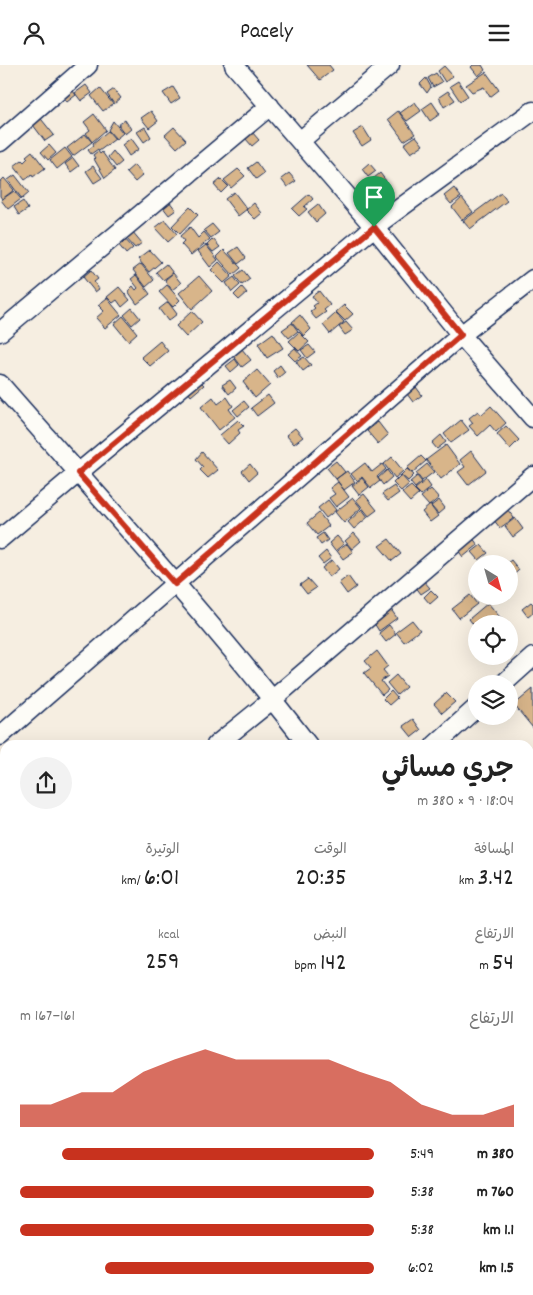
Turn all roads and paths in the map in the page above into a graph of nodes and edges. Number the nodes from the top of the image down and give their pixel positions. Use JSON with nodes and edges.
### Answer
{"nodes":[{"id":1,"x":88,"y":65,"type":"edge"},
{"id":2,"x":234,"y":65,"type":"edge"},
{"id":3,"x":390,"y":65,"type":"edge"},
{"id":4,"x":270,"y":106,"type":"junction"},
{"id":5,"x":533,"y":111,"type":"edge"},
{"id":6,"x":300,"y":141,"type":"junction"},
{"id":7,"x":0,"y":142,"type":"edge"},
{"id":8,"x":374,"y":227,"type":"junction"},
{"id":9,"x":533,"y":279,"type":"edge"},
{"id":10,"x":0,"y":332,"type":"edge"},
{"id":11,"x":461,"y":335,"type":"junction"},
{"id":12,"x":0,"y":384,"type":"edge"},
{"id":13,"x":533,"y":418,"type":"edge"},
{"id":14,"x":78,"y":473,"type":"junction"},
{"id":15,"x":533,"y":476,"type":"edge"},
{"id":16,"x":0,"y":539,"type":"edge"},
{"id":17,"x":175,"y":584,"type":"junction"},
{"id":18,"x":533,"y":657,"type":"edge"},
{"id":19,"x":513,"y":675,"type":"edge"},
{"id":20,"x":273,"y":699,"type":"junction"},
{"id":21,"x":468,"y":715,"type":"edge"},
{"id":22,"x":0,"y":736,"type":"edge"},
{"id":23,"x":222,"y":740,"type":"edge"},
{"id":24,"x":304,"y":740,"type":"edge"},
{"id":25,"x":440,"y":740,"type":"edge"}],
"edges":[{"from":1,"to":7,"type":"street"},
{"from":2,"to":4,"type":"street"},
{"from":3,"to":6,"type":"street"},
{"from":4,"to":6,"type":"street"},
{"from":4,"to":10,"type":"street"},
{"from":5,"to":8,"type":"street"},
{"from":6,"to":8,"type":"street"},
{"from":8,"to":11,"type":"street"},
{"from":8,"to":14,"type":"street"},
{"from":9,"to":11,"type":"street"},
{"from":11,"to":13,"type":"street"},
{"from":11,"to":17,"type":"street"},
{"from":12,"to":14,"type":"street"},
{"from":14,"to":16,"type":"street"},
{"from":14,"to":17,"type":"street"},
{"from":15,"to":20,"type":"street"},
{"from":17,"to":20,"type":"street"},
{"from":17,"to":22,"type":"street"},
{"from":18,"to":19,"type":"street"},
{"from":20,"to":23,"type":"street"},
{"from":20,"to":24,"type":"street"},
{"from":21,"to":25,"type":"street"}]}
